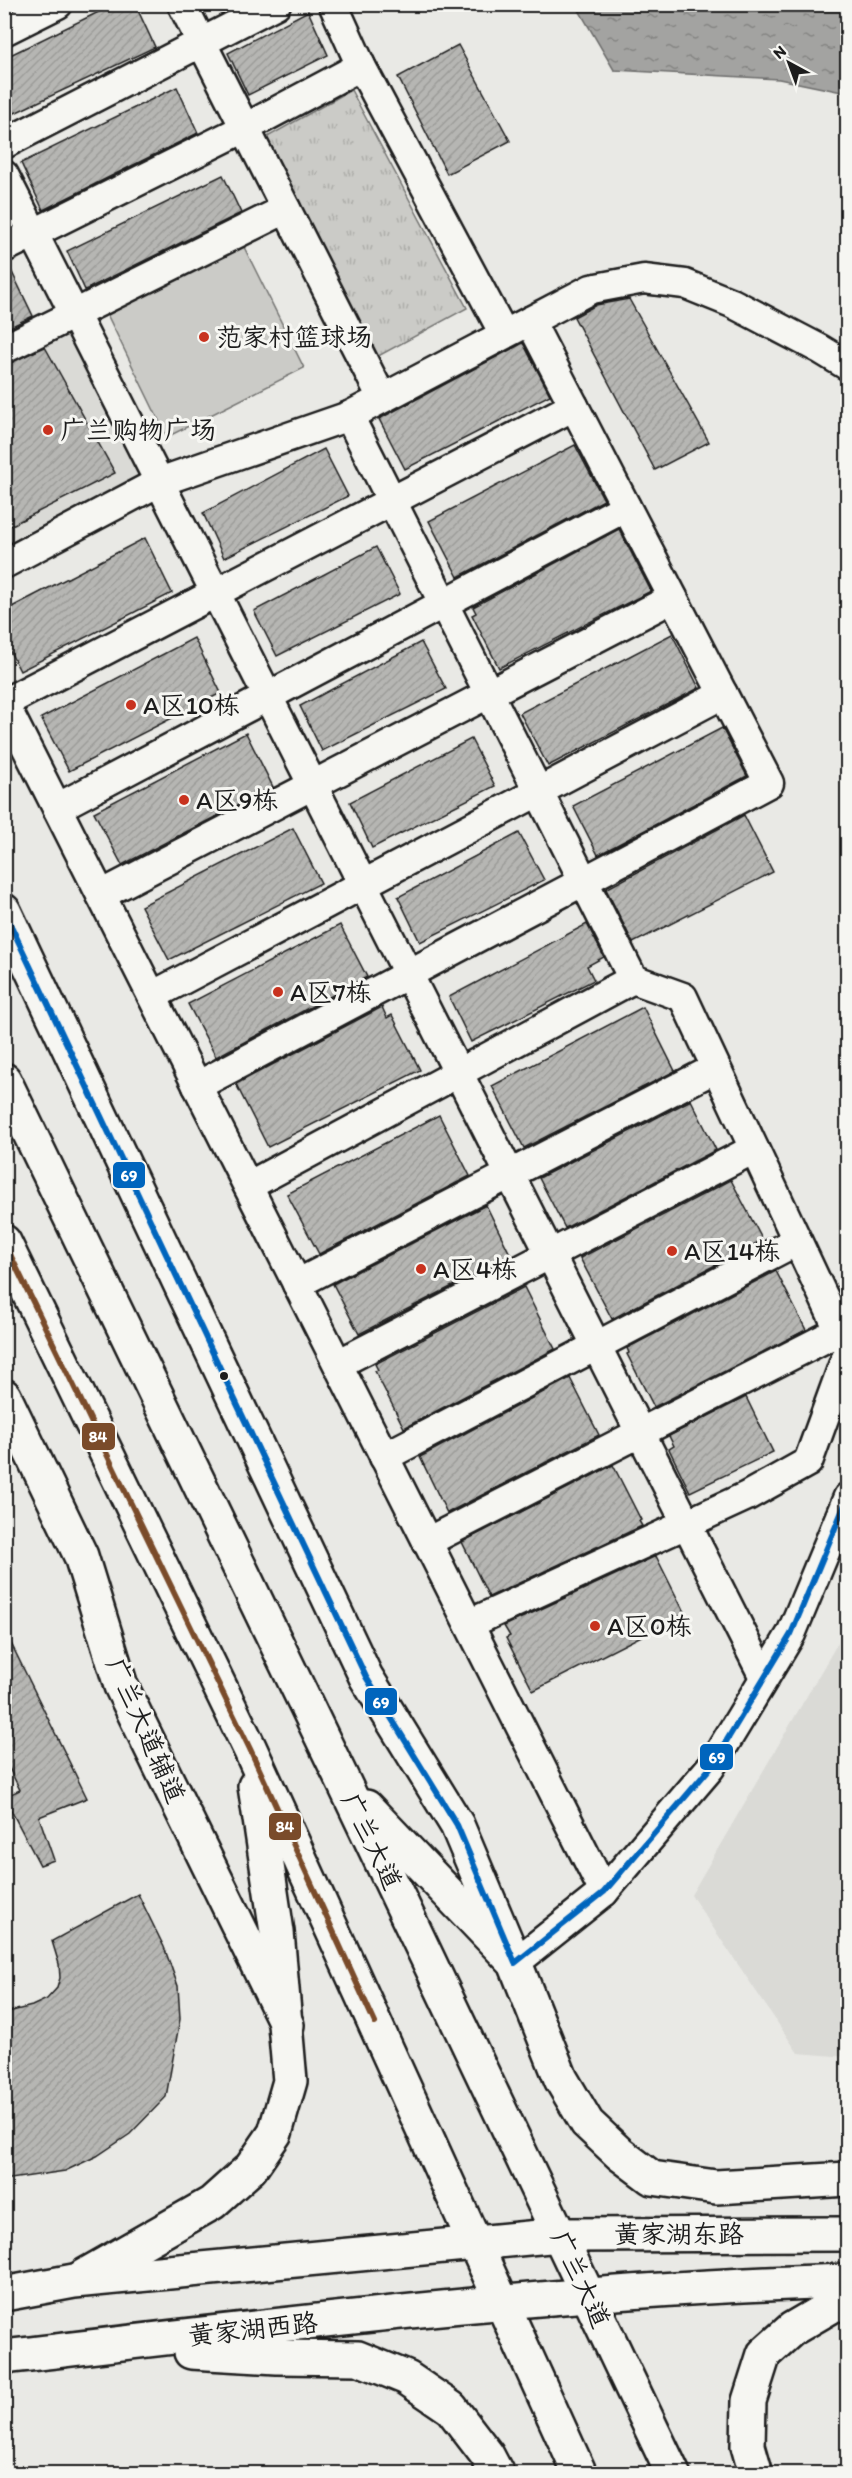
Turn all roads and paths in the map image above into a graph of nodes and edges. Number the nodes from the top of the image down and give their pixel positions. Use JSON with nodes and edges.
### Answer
{"nodes":[{"id":1,"x":58,"y":4,"type":"edge"},
{"id":2,"x":182,"y":4,"type":"edge"},
{"id":3,"x":276,"y":4,"type":"edge"},
{"id":4,"x":333,"y":4,"type":"edge"},
{"id":5,"x":4,"y":31,"type":"edge"},
{"id":6,"x":201,"y":43,"type":"junction"},
{"id":7,"x":362,"y":66,"type":"junction"},
{"id":8,"x":245,"y":129,"type":"junction"},
{"id":9,"x":4,"y":144,"type":"edge"},
{"id":10,"x":4,"y":175,"type":"edge"},
{"id":11,"x":286,"y":209,"type":"junction"},
{"id":12,"x":34,"y":233,"type":"junction"},
{"id":13,"x":4,"y":248,"type":"edge"},
{"id":14,"x":74,"y":314,"type":"junction"},
{"id":15,"x":530,"y":321,"type":"junction"},
{"id":16,"x":504,"y":334,"type":"junction"},
{"id":17,"x":4,"y":349,"type":"edge"},
{"id":18,"x":848,"y":366,"type":"edge"},
{"id":19,"x":382,"y":398,"type":"junction"},
{"id":20,"x":574,"y":406,"type":"junction"},
{"id":21,"x":349,"y":416,"type":"junction"},
{"id":22,"x":159,"y":482,"type":"junction"},
{"id":23,"x":392,"y":501,"type":"junction"},
{"id":24,"x":626,"y":507,"type":"junction"},
{"id":25,"x":4,"y":564,"type":"edge"},
{"id":26,"x":215,"y":593,"type":"junction"},
{"id":27,"x":673,"y":598,"type":"junction"},
{"id":28,"x":443,"y":603,"type":"junction"},
{"id":29,"x":489,"y":694,"type":"junction"},
{"id":30,"x":723,"y":694,"type":"junction"},
{"id":31,"x":267,"y":697,"type":"junction"},
{"id":32,"x":4,"y":703,"type":"edge"},
{"id":33,"x":312,"y":786,"type":"junction"},
{"id":34,"x":539,"y":792,"type":"junction"},
{"id":35,"x":57,"y":808,"type":"junction"},
{"id":36,"x":584,"y":881,"type":"junction"},
{"id":37,"x":363,"y":885,"type":"junction"},
{"id":38,"x":101,"y":895,"type":"junction"},
{"id":39,"x":4,"y":911,"type":"edge"},
{"id":40,"x":408,"y":974,"type":"junction"},
{"id":41,"x":633,"y":979,"type":"junction"},
{"id":42,"x":152,"y":996,"type":"junction"},
{"id":43,"x":716,"y":1068,"type":"junction"},
{"id":44,"x":458,"y":1073,"type":"junction"},
{"id":45,"x":4,"y":1080,"type":"edge"},
{"id":46,"x":197,"y":1086,"type":"junction"},
{"id":47,"x":754,"y":1149,"type":"junction"},
{"id":48,"x":510,"y":1176,"type":"junction"},
{"id":49,"x":248,"y":1186,"type":"junction"},
{"id":50,"x":797,"y":1241,"type":"junction"},
{"id":51,"x":4,"y":1242,"type":"edge"},
{"id":52,"x":550,"y":1255,"type":"junction"},
{"id":53,"x":297,"y":1284,"type":"junction"},
{"id":54,"x":845,"y":1344,"type":"edge"},
{"id":55,"x":596,"y":1346,"type":"junction"},
{"id":56,"x":338,"y":1364,"type":"junction"},
{"id":57,"x":4,"y":1396,"type":"edge"},
{"id":58,"x":640,"y":1433,"type":"junction"},
{"id":59,"x":384,"y":1457,"type":"junction"},
{"id":60,"x":848,"y":1497,"type":"edge"},
{"id":61,"x":686,"y":1524,"type":"junction"},
{"id":62,"x":427,"y":1542,"type":"junction"},
{"id":63,"x":469,"y":1624,"type":"junction"},
{"id":64,"x":764,"y":1677,"type":"junction"},
{"id":65,"x":250,"y":1749,"type":"junction"},
{"id":66,"x":344,"y":1783,"type":"junction"},
{"id":67,"x":604,"y":1892,"type":"junction"},
{"id":68,"x":514,"y":1963,"type":"junction"},
{"id":69,"x":287,"y":2025,"type":"junction"},
{"id":70,"x":848,"y":2179,"type":"edge"},
{"id":71,"x":848,"y":2234,"type":"edge"},
{"id":72,"x":560,"y":2235,"type":"junction"},
{"id":73,"x":475,"y":2242,"type":"junction"},
{"id":74,"x":848,"y":2281,"type":"edge"},
{"id":75,"x":74,"y":2282,"type":"junction"},
{"id":76,"x":4,"y":2294,"type":"edge"},
{"id":77,"x":588,"y":2294,"type":"junction"},
{"id":78,"x":501,"y":2302,"type":"junction"},
{"id":79,"x":848,"y":2303,"type":"edge"},
{"id":80,"x":93,"y":2347,"type":"junction"},
{"id":81,"x":4,"y":2357,"type":"edge"},
{"id":82,"x":497,"y":2474,"type":"edge"},
{"id":83,"x":580,"y":2474,"type":"edge"},
{"id":84,"x":673,"y":2474,"type":"edge"},
{"id":85,"x":756,"y":2474,"type":"edge"}],
"edges":[{"from":1,"to":5,"type":"street"},
{"from":2,"to":6,"type":"street"},
{"from":3,"to":6,"type":"street"},
{"from":4,"to":7,"type":"street"},
{"from":6,"to":8,"type":"street"},
{"from":6,"to":9,"type":"street"},
{"from":7,"to":8,"type":"street"},
{"from":7,"to":16,"type":"street"},
{"from":8,"to":11,"type":"street"},
{"from":8,"to":12,"type":"street"},
{"from":10,"to":12,"type":"street"},
{"from":11,"to":14,"type":"street"},
{"from":11,"to":19,"type":"street"},
{"from":12,"to":13,"type":"street"},
{"from":12,"to":14,"type":"street"},
{"from":14,"to":17,"type":"street"},
{"from":14,"to":22,"type":"street"},
{"from":15,"to":16,"type":"street"},
{"from":15,"to":18,"type":"street"},
{"from":15,"to":20,"type":"street"},
{"from":16,"to":19,"type":"street"},
{"from":19,"to":21,"type":"street"},
{"from":20,"to":23,"type":"street"},
{"from":20,"to":24,"type":"street"},
{"from":21,"to":22,"type":"street"},
{"from":21,"to":23,"type":"street"},
{"from":22,"to":25,"type":"street"},
{"from":22,"to":26,"type":"street"},
{"from":23,"to":26,"type":"street"},
{"from":23,"to":28,"type":"street"},
{"from":24,"to":27,"type":"street"},
{"from":24,"to":28,"type":"street"},
{"from":26,"to":31,"type":"street"},
{"from":26,"to":32,"type":"street"},
{"from":27,"to":29,"type":"street"},
{"from":27,"to":30,"type":"street"},
{"from":28,"to":29,"type":"street"},
{"from":28,"to":31,"type":"street"},
{"from":29,"to":33,"type":"street"},
{"from":29,"to":34,"type":"street"},
{"from":30,"to":34,"type":"street"},
{"from":30,"to":36,"type":"street"},
{"from":31,"to":33,"type":"street"},
{"from":31,"to":35,"type":"street"},
{"from":32,"to":35,"type":"street"},
{"from":33,"to":37,"type":"street"},
{"from":33,"to":38,"type":"street"},
{"from":34,"to":36,"type":"street"},
{"from":34,"to":37,"type":"street"},
{"from":35,"to":38,"type":"street"},
{"from":36,"to":40,"type":"street"},
{"from":36,"to":41,"type":"street"},
{"from":37,"to":40,"type":"street"},
{"from":37,"to":42,"type":"street"},
{"from":38,"to":42,"type":"street"},
{"from":39,"to":68,"type":"main road"},
{"from":40,"to":44,"type":"street"},
{"from":40,"to":46,"type":"street"},
{"from":41,"to":43,"type":"street"},
{"from":41,"to":44,"type":"street"},
{"from":42,"to":46,"type":"street"},
{"from":43,"to":47,"type":"street"},
{"from":43,"to":48,"type":"street"},
{"from":44,"to":48,"type":"street"},
{"from":44,"to":49,"type":"street"},
{"from":45,"to":66,"type":"main road","name":"广兰大道"},
{"from":46,"to":49,"type":"street"},
{"from":47,"to":50,"type":"street"},
{"from":47,"to":52,"type":"street"},
{"from":48,"to":52,"type":"street"},
{"from":48,"to":53,"type":"street"},
{"from":49,"to":53,"type":"street"},
{"from":50,"to":54,"type":"street"},
{"from":50,"to":55,"type":"street"},
{"from":51,"to":65,"type":"main road"},
{"from":52,"to":55,"type":"street"},
{"from":52,"to":56,"type":"street"},
{"from":53,"to":56,"type":"street"},
{"from":54,"to":58,"type":"street"},
{"from":54,"to":61,"type":"street"},
{"from":55,"to":58,"type":"street"},
{"from":55,"to":59,"type":"street"},
{"from":56,"to":59,"type":"street"},
{"from":57,"to":69,"type":"main road","name":"广兰大道辅道"},
{"from":58,"to":61,"type":"street"},
{"from":58,"to":62,"type":"street"},
{"from":59,"to":62,"type":"street"},
{"from":60,"to":64,"type":"street"},
{"from":61,"to":63,"type":"street"},
{"from":61,"to":64,"type":"street"},
{"from":62,"to":63,"type":"street"},
{"from":63,"to":67,"type":"street"},
{"from":64,"to":67,"type":"street"},
{"from":65,"to":69,"type":"main road"},
{"from":65,"to":73,"type":"main road"},
{"from":66,"to":68,"type":"main road"},
{"from":66,"to":72,"type":"main road","name":"广兰大道"},
{"from":67,"to":68,"type":"street"},
{"from":68,"to":70,"type":"main road"},
{"from":69,"to":75,"type":"main road"},
{"from":71,"to":72,"type":"main road","name":"黄家湖东路"},
{"from":72,"to":73,"type":"main road","name":"黄家湖东路"},
{"from":72,"to":77,"type":"main road","name":"广兰大道"},
{"from":73,"to":75,"type":"main road"},
{"from":73,"to":78,"type":"main road"},
{"from":74,"to":77,"type":"main road","name":"黄家湖东路"},
{"from":75,"to":76,"type":"main road"},
{"from":77,"to":78,"type":"main road","name":"黄家湖东路"},
{"from":77,"to":84,"type":"main road","name":"广兰大道"},
{"from":78,"to":80,"type":"main road","name":"黄家湖西路"},
{"from":78,"to":83,"type":"main road"},
{"from":79,"to":85,"type":"main road"},
{"from":80,"to":81,"type":"main road","name":"黄家湖西路"},
{"from":80,"to":82,"type":"main road"}]}
